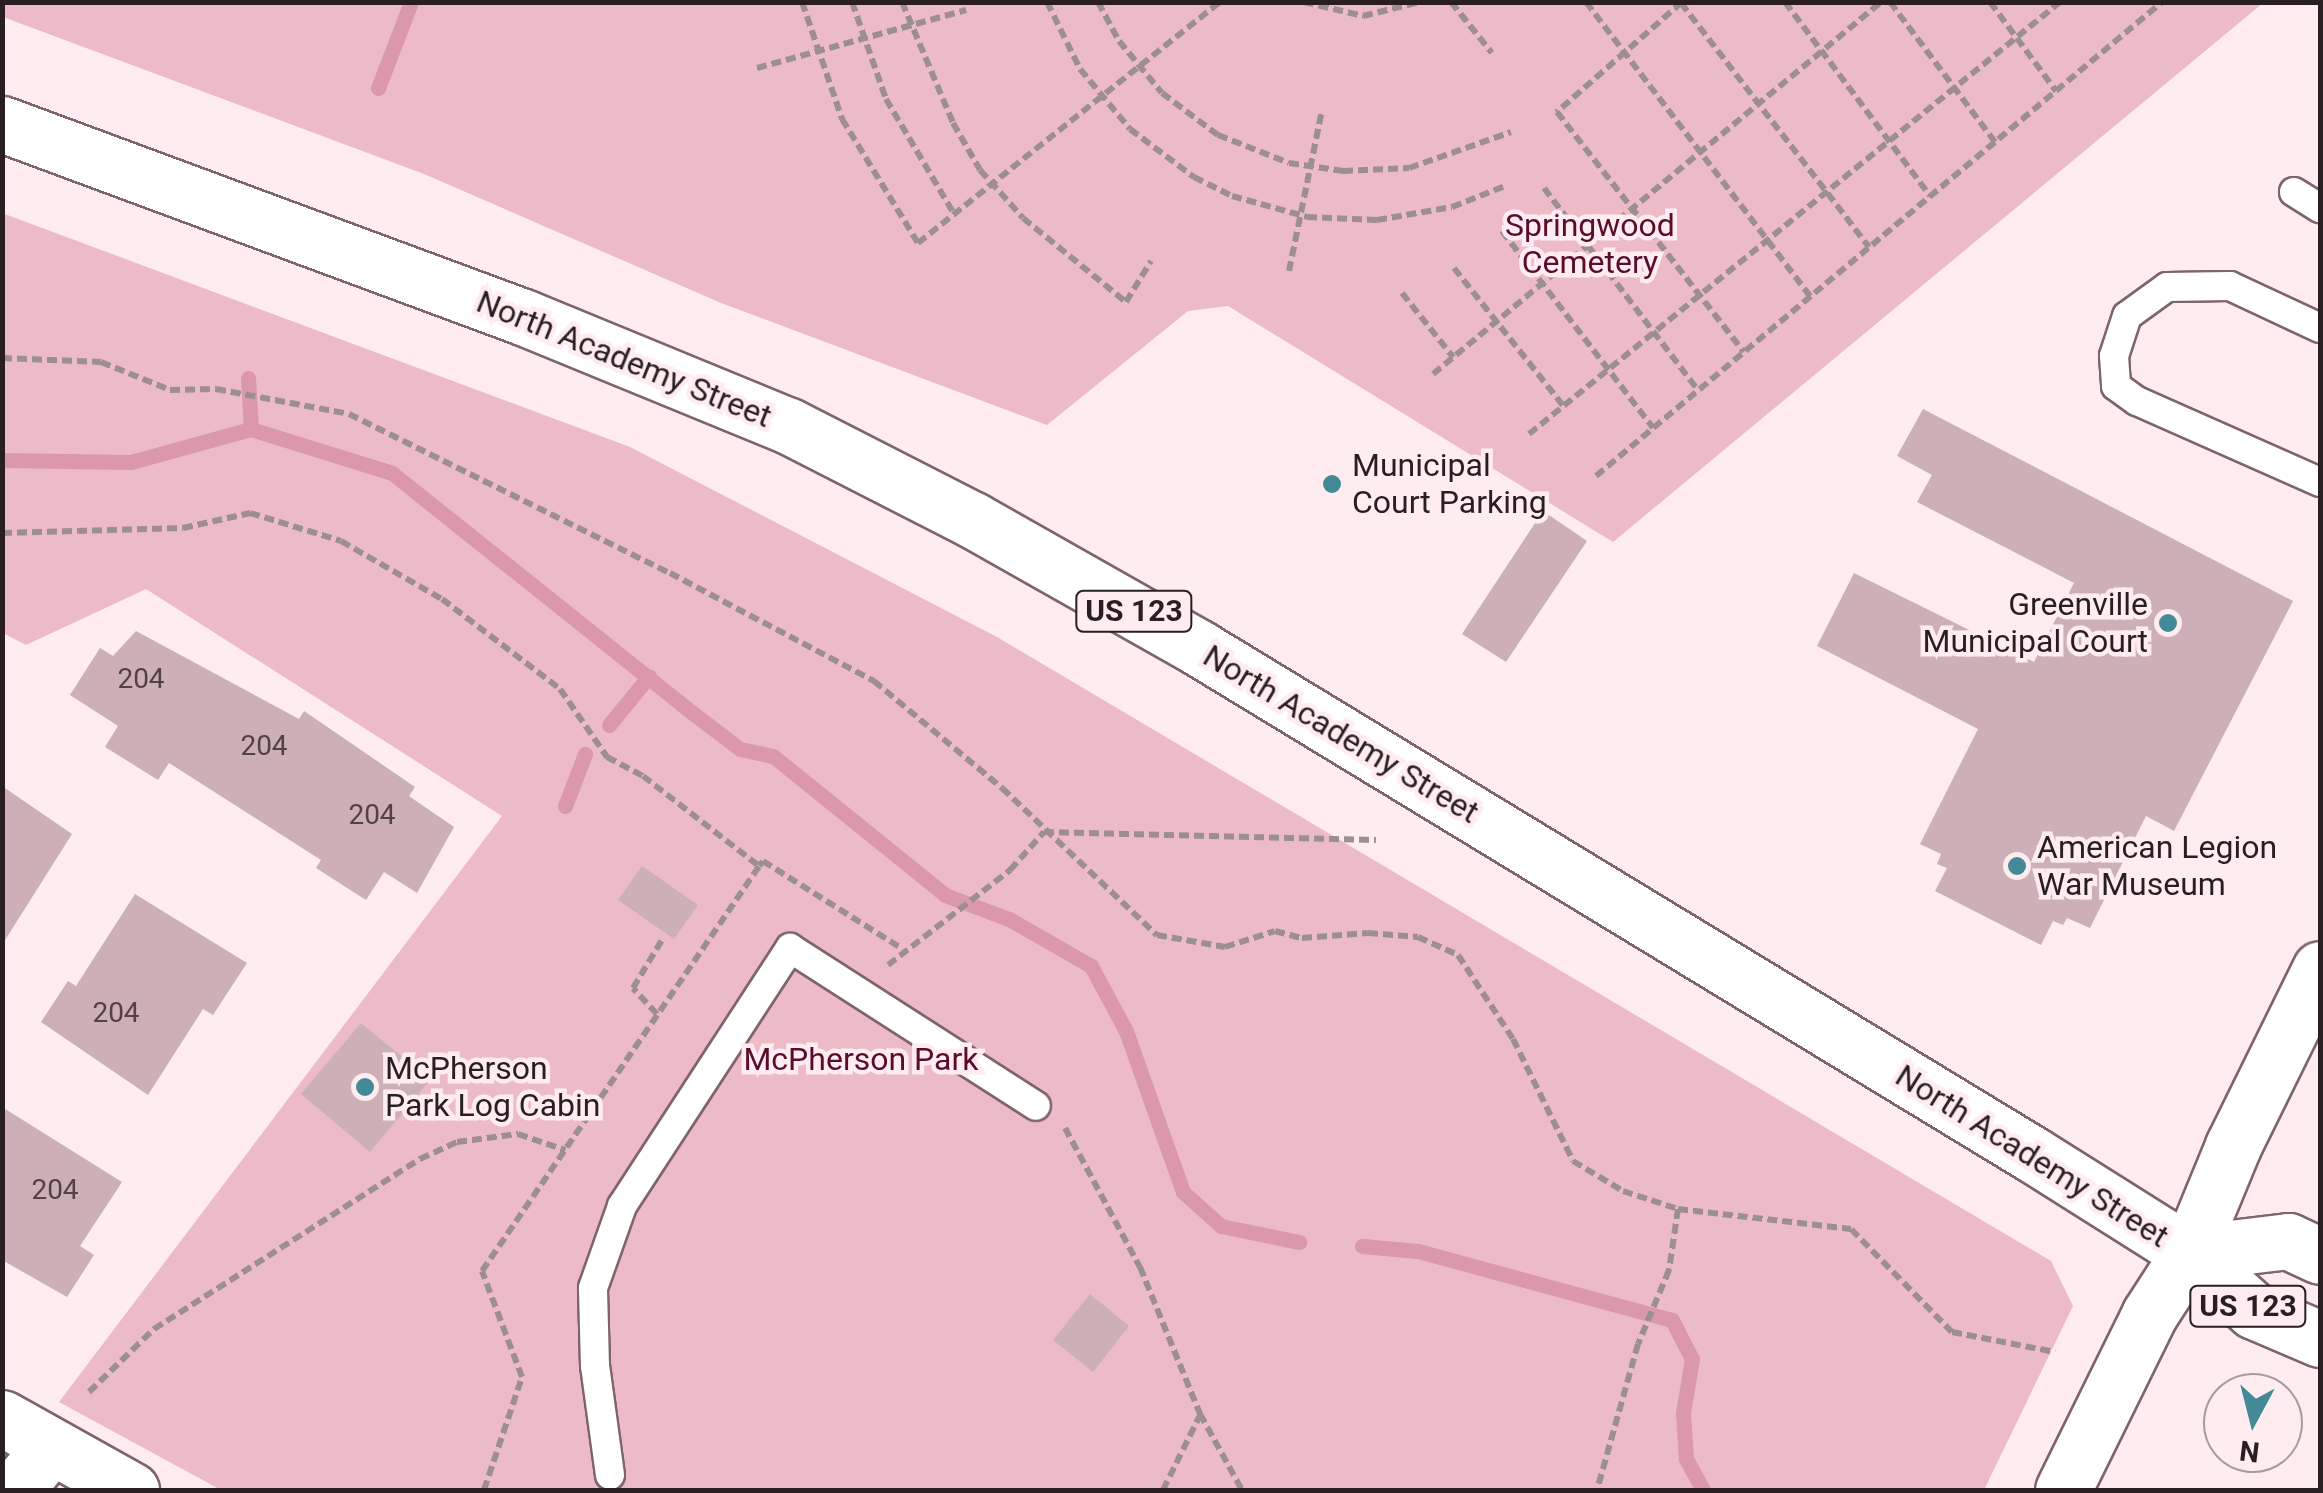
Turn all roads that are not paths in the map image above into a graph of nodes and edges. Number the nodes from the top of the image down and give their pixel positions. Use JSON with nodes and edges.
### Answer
{"nodes":[{"id":1,"x":2,"y":124,"type":"edge"},
{"id":2,"x":2294,"y":192,"type":"dead end"},
{"id":3,"x":2320,"y":208,"type":"edge"},
{"id":4,"x":2320,"y":328,"type":"edge"},
{"id":5,"x":2320,"y":482,"type":"edge"},
{"id":6,"x":2320,"y":969,"type":"edge"},
{"id":7,"x":1036,"y":1106,"type":"road end"},
{"id":8,"x":2189,"y":1253,"type":"junction"},
{"id":9,"x":2320,"y":1256,"type":"edge"},
{"id":10,"x":2320,"y":1339,"type":"edge"},
{"id":11,"x":2,"y":1418,"type":"edge"},
{"id":12,"x":49,"y":1449,"type":"junction"},
{"id":13,"x":610,"y":1475,"type":"dead end"},
{"id":14,"x":15,"y":1490,"type":"edge"},
{"id":15,"x":130,"y":1490,"type":"edge"},
{"id":16,"x":2064,"y":1490,"type":"edge"}],
"edges":[{"from":1,"to":8,"type":"main road","name":"North Academy Street","number":"US 123"},
{"from":2,"to":3,"type":"lane"},
{"from":4,"to":5,"type":"lane"},
{"from":6,"to":8,"type":"main road"},
{"from":7,"to":13,"type":"lane"},
{"from":8,"to":9,"type":"main road","name":"North Academy Street","number":"US 123"},
{"from":8,"to":10,"type":"main road","name":"North Academy Street","number":"US 123"},
{"from":8,"to":16,"type":"main road"},
{"from":11,"to":12,"type":"main road"},
{"from":12,"to":14,"type":"main road"},
{"from":12,"to":15,"type":"main road"}]}
